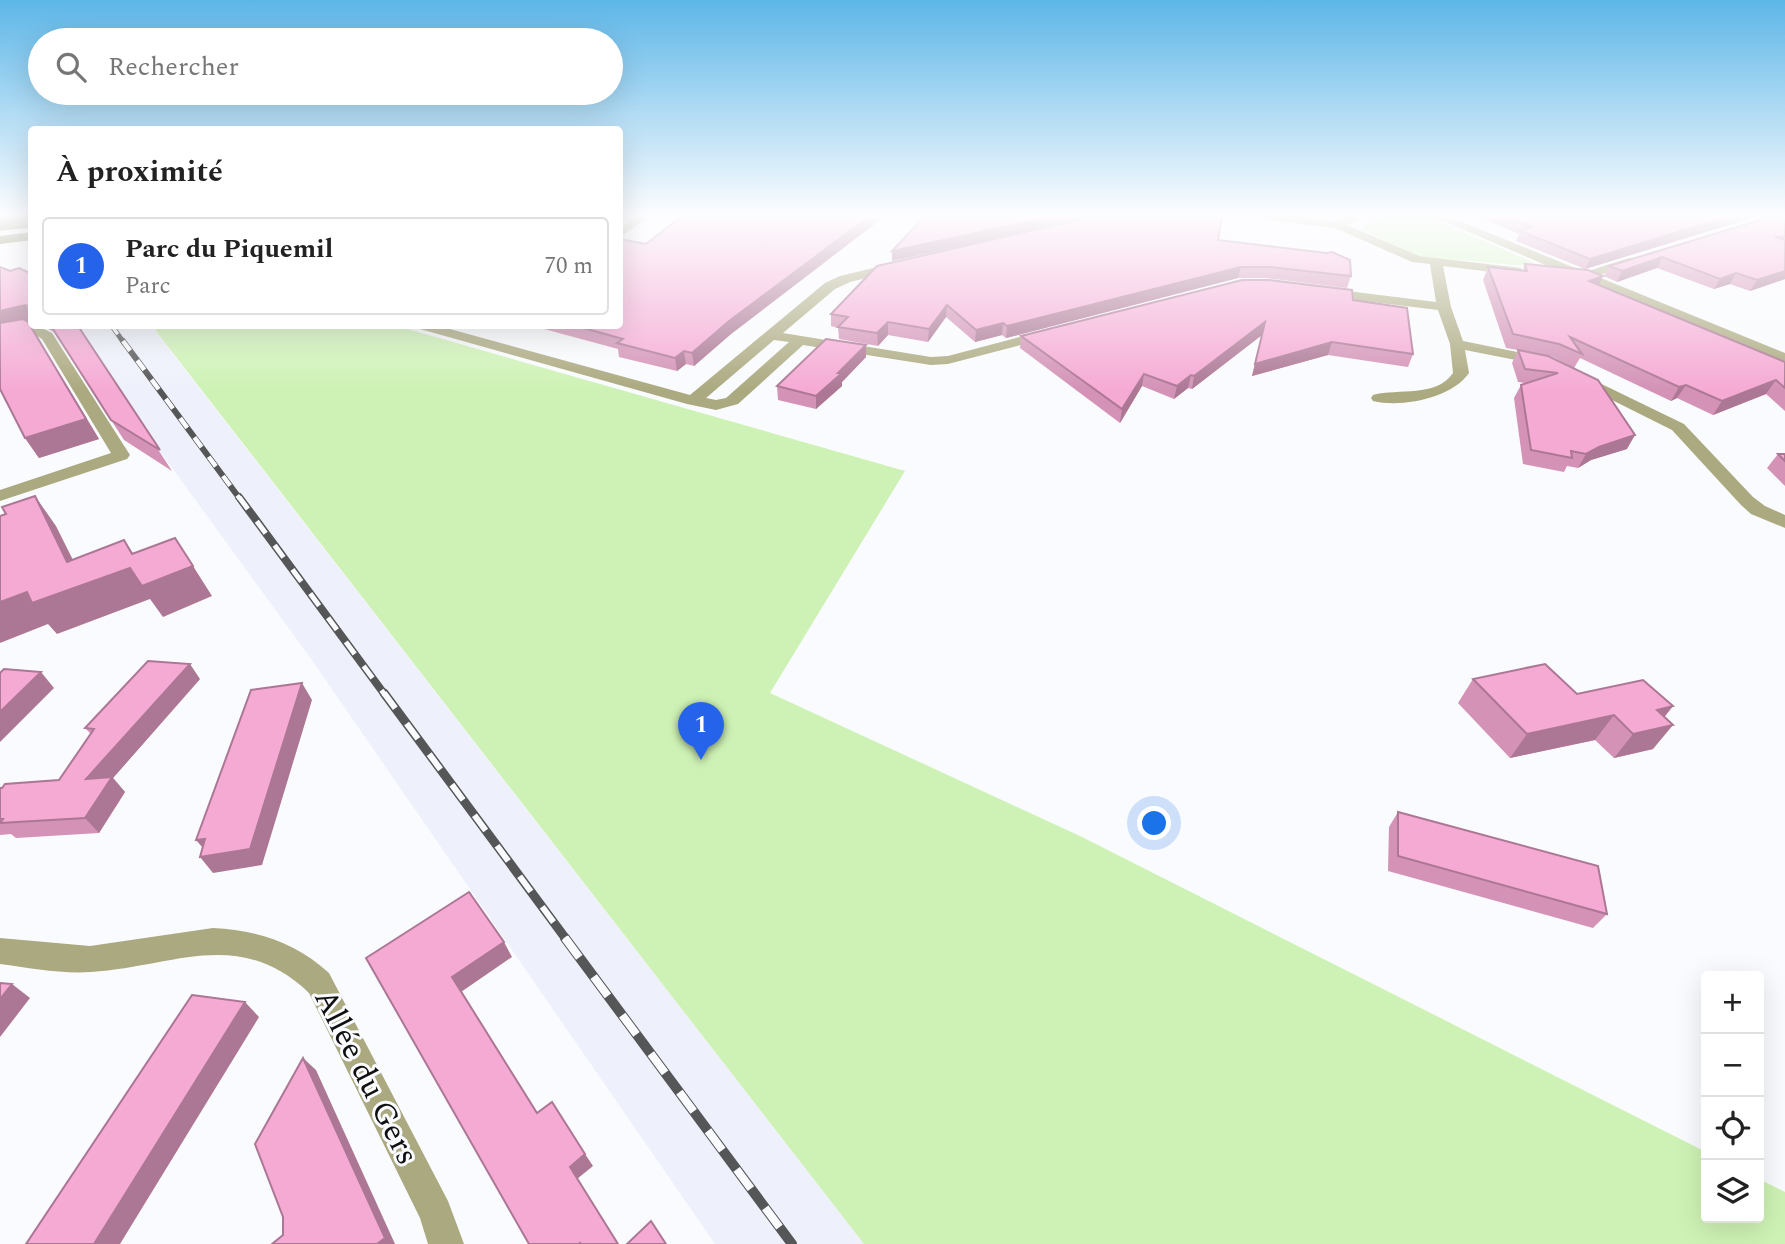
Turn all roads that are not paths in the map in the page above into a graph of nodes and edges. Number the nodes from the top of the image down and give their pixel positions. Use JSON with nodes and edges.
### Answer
{"nodes":[{"id":1,"x":868,"y":274,"type":"edge"},
{"id":2,"x":1438,"y":274,"type":"edge"},
{"id":3,"x":1562,"y":274,"type":"edge"},
{"id":4,"x":1579,"y":274,"type":"edge"},
{"id":5,"x":1590,"y":274,"type":"edge"},
{"id":6,"x":1584,"y":276,"type":"junction"},
{"id":7,"x":1307,"y":290,"type":"edge"},
{"id":8,"x":1444,"y":307,"type":"junction"},
{"id":9,"x":436,"y":329,"type":"edge"},
{"id":10,"x":480,"y":329,"type":"edge"},
{"id":11,"x":1058,"y":331,"type":"edge"},
{"id":12,"x":770,"y":335,"type":"junction"},
{"id":13,"x":467,"y":337,"type":"junction"},
{"id":14,"x":0,"y":339,"type":"edge"},
{"id":15,"x":800,"y":340,"type":"junction"},
{"id":16,"x":1457,"y":344,"type":"junction"},
{"id":17,"x":1785,"y":358,"type":"edge"},
{"id":18,"x":1379,"y":398,"type":"dead end"},
{"id":19,"x":693,"y":401,"type":"junction"},
{"id":20,"x":0,"y":496,"type":"edge"},
{"id":21,"x":1785,"y":522,"type":"edge"},
{"id":22,"x":0,"y":951,"type":"edge"},
{"id":23,"x":446,"y":1244,"type":"edge"}],
"edges":[{"from":1,"to":12,"type":"street"},
{"from":2,"to":8,"type":"street"},
{"from":3,"to":6,"type":"street"},
{"from":4,"to":6,"type":"street"},
{"from":5,"to":6,"type":"street"},
{"from":6,"to":17,"type":"street"},
{"from":7,"to":8,"type":"street"},
{"from":8,"to":16,"type":"street"},
{"from":9,"to":13,"type":"street"},
{"from":10,"to":13,"type":"street"},
{"from":11,"to":15,"type":"street"},
{"from":12,"to":15,"type":"street"},
{"from":12,"to":19,"type":"street"},
{"from":13,"to":19,"type":"street"},
{"from":14,"to":20,"type":"street"},
{"from":15,"to":19,"type":"street"},
{"from":16,"to":18,"type":"street"},
{"from":16,"to":21,"type":"street"},
{"from":22,"to":23,"type":"street","name":"Allée du Gers"}]}
